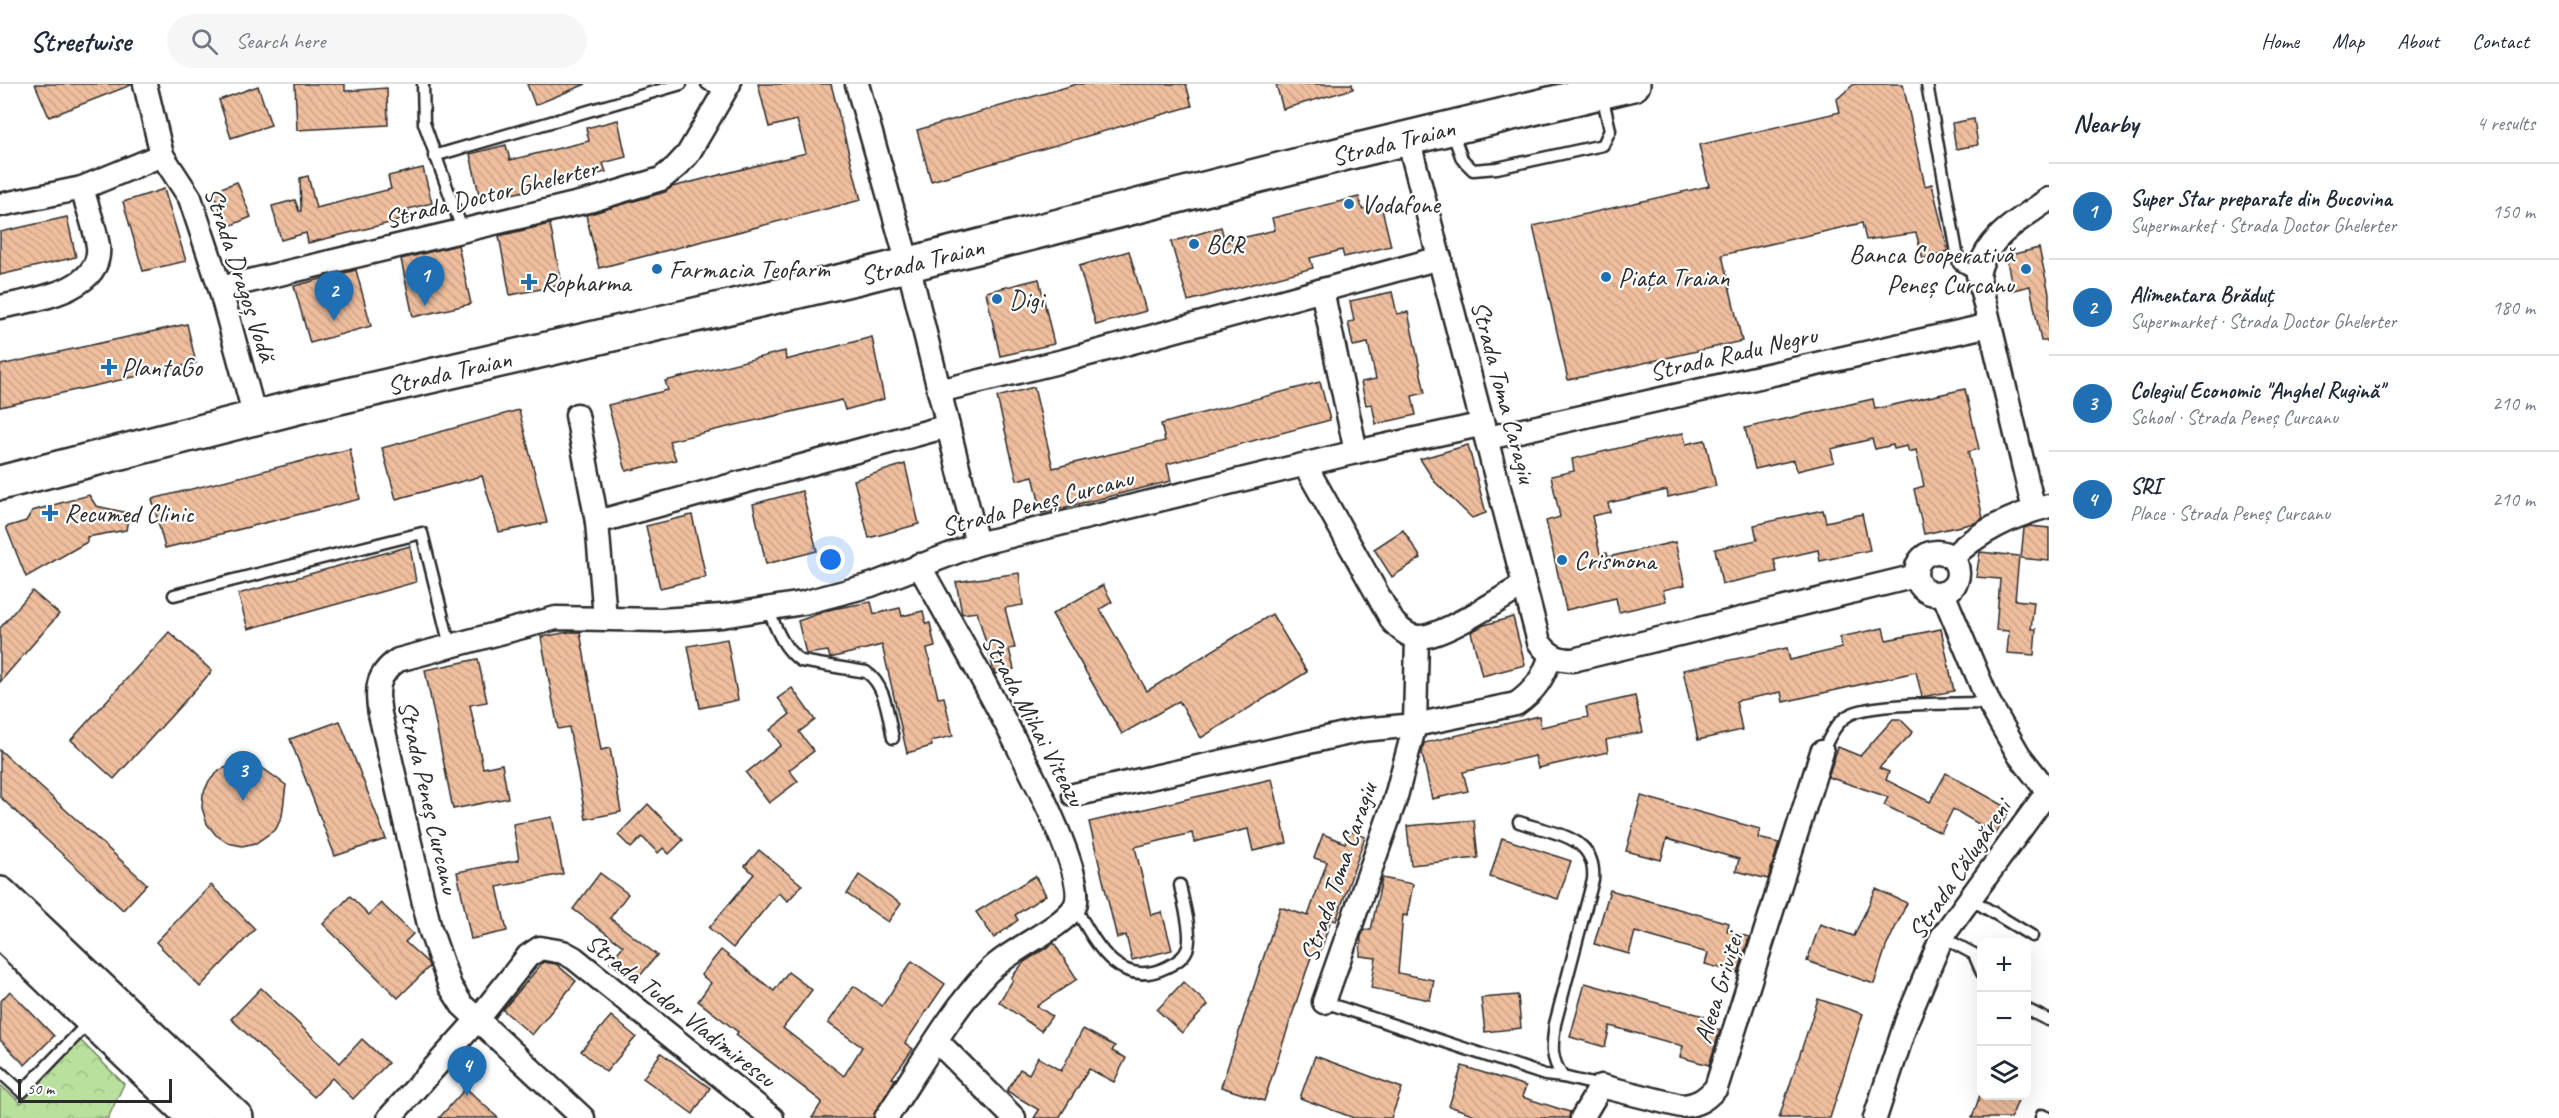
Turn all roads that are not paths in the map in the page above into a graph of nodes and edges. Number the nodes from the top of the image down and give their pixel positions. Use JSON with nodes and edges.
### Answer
{"nodes":[{"id":1,"x":145,"y":84,"type":"edge"},
{"id":2,"x":423,"y":84,"type":"edge"},
{"id":3,"x":681,"y":84,"type":"edge"},
{"id":4,"x":856,"y":84,"type":"edge"},
{"id":5,"x":1633,"y":84,"type":"edge"},
{"id":6,"x":1927,"y":84,"type":"edge"},
{"id":7,"x":720,"y":86,"type":"edge"},
{"id":8,"x":1600,"y":88,"type":"edge"},
{"id":9,"x":1450,"y":128,"type":"junction"},
{"id":10,"x":1408,"y":138,"type":"junction"},
{"id":11,"x":162,"y":155,"type":"junction"},
{"id":12,"x":434,"y":156,"type":"junction"},
{"id":13,"x":82,"y":188,"type":"junction"},
{"id":14,"x":2049,"y":199,"type":"edge"},
{"id":15,"x":0,"y":205,"type":"edge"},
{"id":16,"x":462,"y":229,"type":"junction"},
{"id":17,"x":1440,"y":258,"type":"junction"},
{"id":18,"x":908,"y":264,"type":"junction"},
{"id":19,"x":1978,"y":275,"type":"junction"},
{"id":20,"x":220,"y":288,"type":"junction"},
{"id":21,"x":1322,"y":290,"type":"junction"},
{"id":22,"x":0,"y":307,"type":"edge"},
{"id":23,"x":1990,"y":325,"type":"junction"},
{"id":24,"x":939,"y":391,"type":"junction"},
{"id":25,"x":577,"y":415,"type":"dead end"},
{"id":26,"x":255,"y":417,"type":"junction"},
{"id":27,"x":948,"y":426,"type":"junction"},
{"id":28,"x":1486,"y":431,"type":"junction"},
{"id":29,"x":1356,"y":452,"type":"junction"},
{"id":30,"x":1305,"y":465,"type":"junction"},
{"id":31,"x":0,"y":483,"type":"edge"},
{"id":32,"x":2041,"y":508,"type":"edge"},
{"id":33,"x":597,"y":522,"type":"junction"},
{"id":34,"x":977,"y":544,"type":"junction"},
{"id":35,"x":1952,"y":558,"type":"junction"},
{"id":36,"x":919,"y":565,"type":"junction"},
{"id":37,"x":1916,"y":576,"type":"junction"},
{"id":38,"x":1524,"y":585,"type":"junction"},
{"id":39,"x":1943,"y":593,"type":"junction"},
{"id":40,"x":174,"y":595,"type":"dead end"},
{"id":41,"x":768,"y":609,"type":"junction"},
{"id":42,"x":605,"y":618,"type":"junction"},
{"id":43,"x":1417,"y":637,"type":"junction"},
{"id":44,"x":450,"y":646,"type":"junction"},
{"id":45,"x":1551,"y":655,"type":"junction"},
{"id":46,"x":1989,"y":703,"type":"junction"},
{"id":47,"x":1415,"y":725,"type":"junction"},
{"id":48,"x":893,"y":738,"type":"dead end"},
{"id":49,"x":1822,"y":752,"type":"joint"},
{"id":50,"x":2048,"y":791,"type":"edge"},
{"id":51,"x":1074,"y":795,"type":"dead end"},
{"id":52,"x":1519,"y":822,"type":"dead end"},
{"id":53,"x":1180,"y":885,"type":"dead end"},
{"id":54,"x":0,"y":894,"type":"edge"},
{"id":55,"x":1968,"y":898,"type":"junction"},
{"id":56,"x":1075,"y":907,"type":"junction"},
{"id":57,"x":0,"y":931,"type":"edge"},
{"id":58,"x":2032,"y":936,"type":"dead end"},
{"id":59,"x":1942,"y":937,"type":"junction"},
{"id":60,"x":1977,"y":961,"type":"edge"},
{"id":61,"x":1324,"y":1002,"type":"joint"},
{"id":62,"x":2031,"y":1012,"type":"edge"},
{"id":63,"x":92,"y":1019,"type":"junction"},
{"id":64,"x":478,"y":1019,"type":"junction"},
{"id":65,"x":2048,"y":1020,"type":"edge"},
{"id":66,"x":938,"y":1042,"type":"junction"},
{"id":67,"x":0,"y":1072,"type":"edge"},
{"id":68,"x":1563,"y":1077,"type":"junction"},
{"id":69,"x":1601,"y":1086,"type":"junction"},
{"id":70,"x":195,"y":1118,"type":"edge"},
{"id":71,"x":236,"y":1118,"type":"edge"},
{"id":72,"x":388,"y":1118,"type":"edge"},
{"id":73,"x":583,"y":1118,"type":"edge"},
{"id":74,"x":772,"y":1118,"type":"edge"},
{"id":75,"x":886,"y":1118,"type":"edge"},
{"id":76,"x":1014,"y":1118,"type":"edge"},
{"id":77,"x":1582,"y":1118,"type":"edge"},
{"id":78,"x":1875,"y":1118,"type":"edge"},
{"id":79,"x":2041,"y":1118,"type":"edge"},
{"id":80,"x":2049,"y":1118,"type":"edge"}],
"edges":[{"from":1,"to":11,"type":"street","name":"Strada Dragoș Vodă"},
{"from":2,"to":12,"type":"lane"},
{"from":3,"to":12,"type":"lane"},
{"from":4,"to":18,"type":"street"},
{"from":5,"to":8,"type":"main road","name":"Strada Traian"},
{"from":6,"to":19,"type":"lane"},
{"from":7,"to":16,"type":"street","name":"Strada Doctor Ghelerter"},
{"from":8,"to":9,"type":"main road","name":"Strada Traian"},
{"from":8,"to":9,"type":"lane"},
{"from":9,"to":10,"type":"main road","name":"Strada Traian"},
{"from":10,"to":17,"type":"street","name":"Strada Toma Caragiu"},
{"from":10,"to":18,"type":"main road","name":"Strada Traian"},
{"from":11,"to":13,"type":"street"},
{"from":11,"to":20,"type":"street","name":"Strada Dragoș Vodă"},
{"from":12,"to":16,"type":"lane"},
{"from":13,"to":15,"type":"street"},
{"from":13,"to":22,"type":"street"},
{"from":14,"to":19,"type":"street"},
{"from":16,"to":20,"type":"street","name":"Strada Doctor Ghelerter"},
{"from":17,"to":21,"type":"street"},
{"from":17,"to":28,"type":"street","name":"Strada Toma Caragiu"},
{"from":18,"to":24,"type":"street"},
{"from":18,"to":26,"type":"main road","name":"Strada Traian"},
{"from":19,"to":23,"type":"street"},
{"from":20,"to":26,"type":"street","name":"Strada Dragoș Vodă"},
{"from":21,"to":24,"type":"street"},
{"from":21,"to":29,"type":"street"},
{"from":23,"to":28,"type":"street","name":"Strada Radu Negru"},
{"from":23,"to":32,"type":"street"},
{"from":24,"to":27,"type":"street"},
{"from":25,"to":33,"type":"street"},
{"from":26,"to":31,"type":"main road","name":"Strada Traian"},
{"from":27,"to":33,"type":"street"},
{"from":27,"to":34,"type":"street"},
{"from":28,"to":29,"type":"street","name":"Strada Peneș Curcanu"},
{"from":28,"to":38,"type":"street","name":"Strada Toma Caragiu"},
{"from":29,"to":30,"type":"street","name":"Strada Peneș Curcanu"},
{"from":30,"to":34,"type":"street","name":"Strada Peneș Curcanu"},
{"from":30,"to":43,"type":"street"},
{"from":32,"to":35,"type":"street"},
{"from":33,"to":42,"type":"street"},
{"from":34,"to":36,"type":"street","name":"Strada Peneș Curcanu"},
{"from":35,"to":37,"type":"street"},
{"from":35,"to":39,"type":"street"},
{"from":36,"to":41,"type":"street","name":"Strada Peneș Curcanu"},
{"from":36,"to":56,"type":"street","name":"Strada Mihai Viteazu"},
{"from":37,"to":39,"type":"street"},
{"from":37,"to":45,"type":"street"},
{"from":38,"to":43,"type":"street"},
{"from":38,"to":45,"type":"street","name":"Strada Toma Caragiu"},
{"from":39,"to":46,"type":"street"},
{"from":40,"to":44,"type":"lane"},
{"from":41,"to":42,"type":"street","name":"Strada Peneș Curcanu"},
{"from":41,"to":48,"type":"lane"},
{"from":42,"to":44,"type":"street","name":"Strada Peneș Curcanu"},
{"from":43,"to":47,"type":"street","name":"Strada Toma Caragiu"},
{"from":44,"to":64,"type":"street","name":"Strada Peneș Curcanu"},
{"from":45,"to":47,"type":"street"},
{"from":46,"to":49,"type":"lane"},
{"from":46,"to":50,"type":"street"},
{"from":47,"to":51,"type":"street"},
{"from":47,"to":61,"type":"street","name":"Strada Toma Caragiu"},
{"from":49,"to":69,"type":"street","name":"Aleea Griviței"},
{"from":50,"to":55,"type":"street","name":"Strada Călugăreni"},
{"from":52,"to":68,"type":"lane"},
{"from":53,"to":56,"type":"lane"},
{"from":54,"to":71,"type":"main road"},
{"from":55,"to":58,"type":"lane"},
{"from":55,"to":59,"type":"street","name":"Strada Călugăreni"},
{"from":56,"to":66,"type":"street"},
{"from":57,"to":63,"type":"main road"},
{"from":59,"to":60,"type":"lane"},
{"from":59,"to":78,"type":"street","name":"Strada Călugăreni"},
{"from":61,"to":68,"type":"lane"},
{"from":62,"to":65,"type":"lane"},
{"from":63,"to":67,"type":"lane"},
{"from":63,"to":70,"type":"main road"},
{"from":64,"to":72,"type":"street"},
{"from":64,"to":73,"type":"street","name":"Strada Peneș Curcanu"},
{"from":64,"to":74,"type":"street","name":"Strada Tudor Vladimirescu"},
{"from":66,"to":75,"type":"street"},
{"from":66,"to":76,"type":"street"},
{"from":68,"to":69,"type":"lane"},
{"from":69,"to":77,"type":"street"},
{"from":79,"to":80,"type":"lane"}]}
